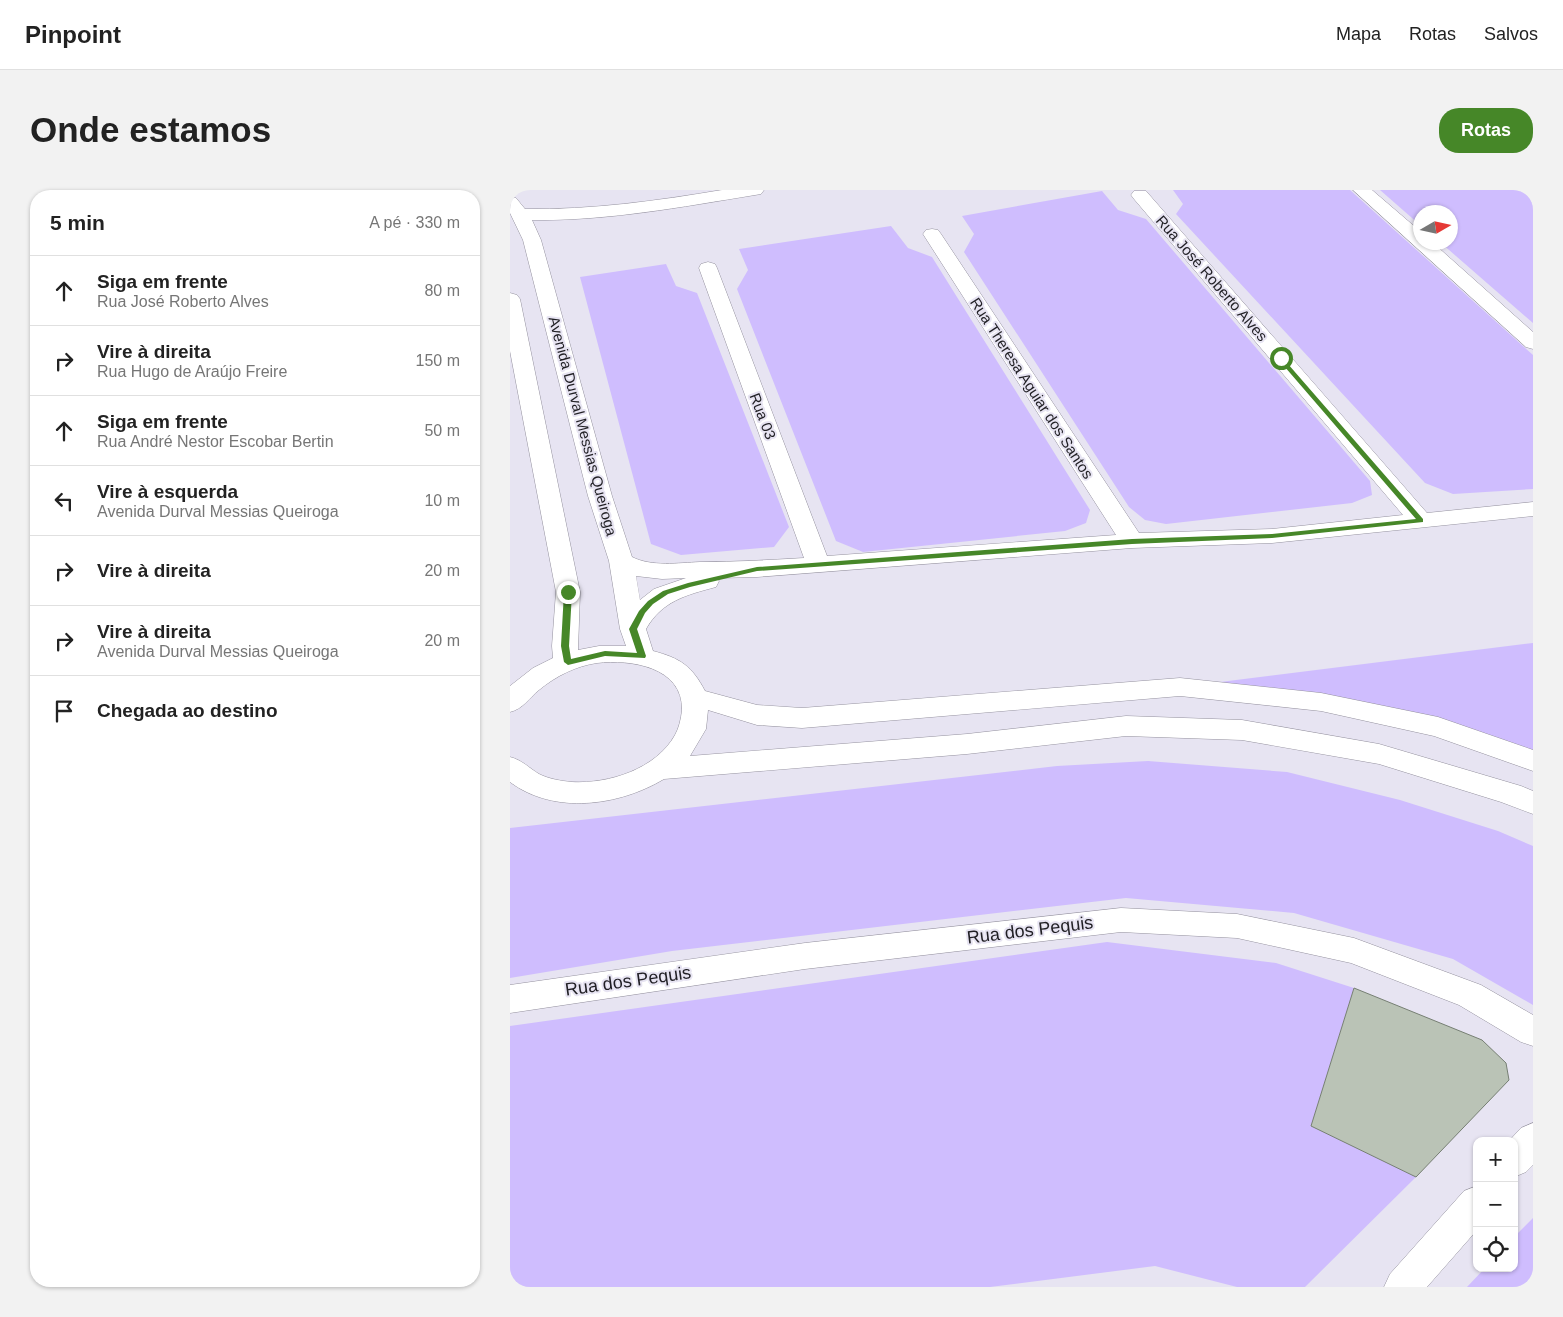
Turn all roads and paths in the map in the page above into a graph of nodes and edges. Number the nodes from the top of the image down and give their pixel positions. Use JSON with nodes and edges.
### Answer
{"nodes":[{"id":1,"x":754,"y":190,"type":"edge"},
{"id":2,"x":1362,"y":190,"type":"edge"},
{"id":3,"x":1140,"y":195,"type":"dead end"},
{"id":4,"x":515,"y":208,"type":"edge"},
{"id":5,"x":605,"y":213,"type":"junction"},
{"id":6,"x":932,"y":234,"type":"dead end"},
{"id":7,"x":1413,"y":235,"type":"edge"},
{"id":8,"x":532,"y":240,"type":"junction"},
{"id":9,"x":1430,"y":250,"type":"edge"},
{"id":10,"x":708,"y":268,"type":"dead end"},
{"id":11,"x":510,"y":299,"type":"edge"},
{"id":12,"x":1533,"y":343,"type":"edge"},
{"id":13,"x":1533,"y":509,"type":"edge"},
{"id":14,"x":1421,"y":521,"type":"junction"},
{"id":15,"x":1132,"y":542,"type":"junction"},
{"id":16,"x":621,"y":561,"type":"junction"},
{"id":17,"x":818,"y":563,"type":"junction"},
{"id":18,"x":757,"y":569,"type":"junction"},
{"id":19,"x":633,"y":629,"type":"junction"},
{"id":20,"x":642,"y":656,"type":"junction"},
{"id":21,"x":568,"y":662,"type":"junction"},
{"id":22,"x":695,"y":697,"type":"junction"},
{"id":23,"x":510,"y":703,"type":"edge"},
{"id":24,"x":1533,"y":762,"type":"edge"},
{"id":25,"x":510,"y":767,"type":"edge"},
{"id":26,"x":660,"y":769,"type":"junction"},
{"id":27,"x":547,"y":790,"type":"junction"},
{"id":28,"x":510,"y":797,"type":"edge"},
{"id":29,"x":1533,"y":803,"type":"edge"},
{"id":30,"x":510,"y":998,"type":"edge"},
{"id":31,"x":1533,"y":1032,"type":"edge"},
{"id":32,"x":1533,"y":1139,"type":"edge"},
{"id":33,"x":1518,"y":1156,"type":"edge"},
{"id":34,"x":1473,"y":1208,"type":"edge"},
{"id":35,"x":1403,"y":1287,"type":"edge"}],
"edges":[{"from":1,"to":5,"type":"street"},
{"from":2,"to":7,"type":"street"},
{"from":3,"to":14,"type":"street","name":"Rua José Roberto Alves"},
{"from":4,"to":5,"type":"street"},
{"from":4,"to":8,"type":"street","name":"Avenida Durval Messias Queiroga"},
{"from":5,"to":8,"type":"street"},
{"from":6,"to":15,"type":"street","name":"Rua Theresa Aguiar dos Santos"},
{"from":8,"to":16,"type":"street","name":"Avenida Durval Messias Queiroga"},
{"from":9,"to":12,"type":"street"},
{"from":10,"to":17,"type":"street","name":"Rua 03"},
{"from":11,"to":21,"type":"street"},
{"from":13,"to":14,"type":"street"},
{"from":14,"to":15,"type":"street"},
{"from":15,"to":17,"type":"street"},
{"from":16,"to":18,"type":"street"},
{"from":16,"to":19,"type":"street","name":"Avenida Durval Messias Queiroga"},
{"from":17,"to":18,"type":"street"},
{"from":18,"to":19,"type":"street"},
{"from":19,"to":20,"type":"street","name":"Avenida Durval Messias Queiroga"},
{"from":20,"to":21,"type":"street"},
{"from":20,"to":22,"type":"street"},
{"from":21,"to":23,"type":"street"},
{"from":22,"to":24,"type":"street"},
{"from":22,"to":26,"type":"street"},
{"from":25,"to":27,"type":"street"},
{"from":26,"to":27,"type":"street"},
{"from":26,"to":29,"type":"street"},
{"from":27,"to":28,"type":"street"},
{"from":30,"to":31,"type":"street","name":"Rua dos Pequis"},
{"from":32,"to":33,"type":"street"},
{"from":34,"to":35,"type":"street"}]}
